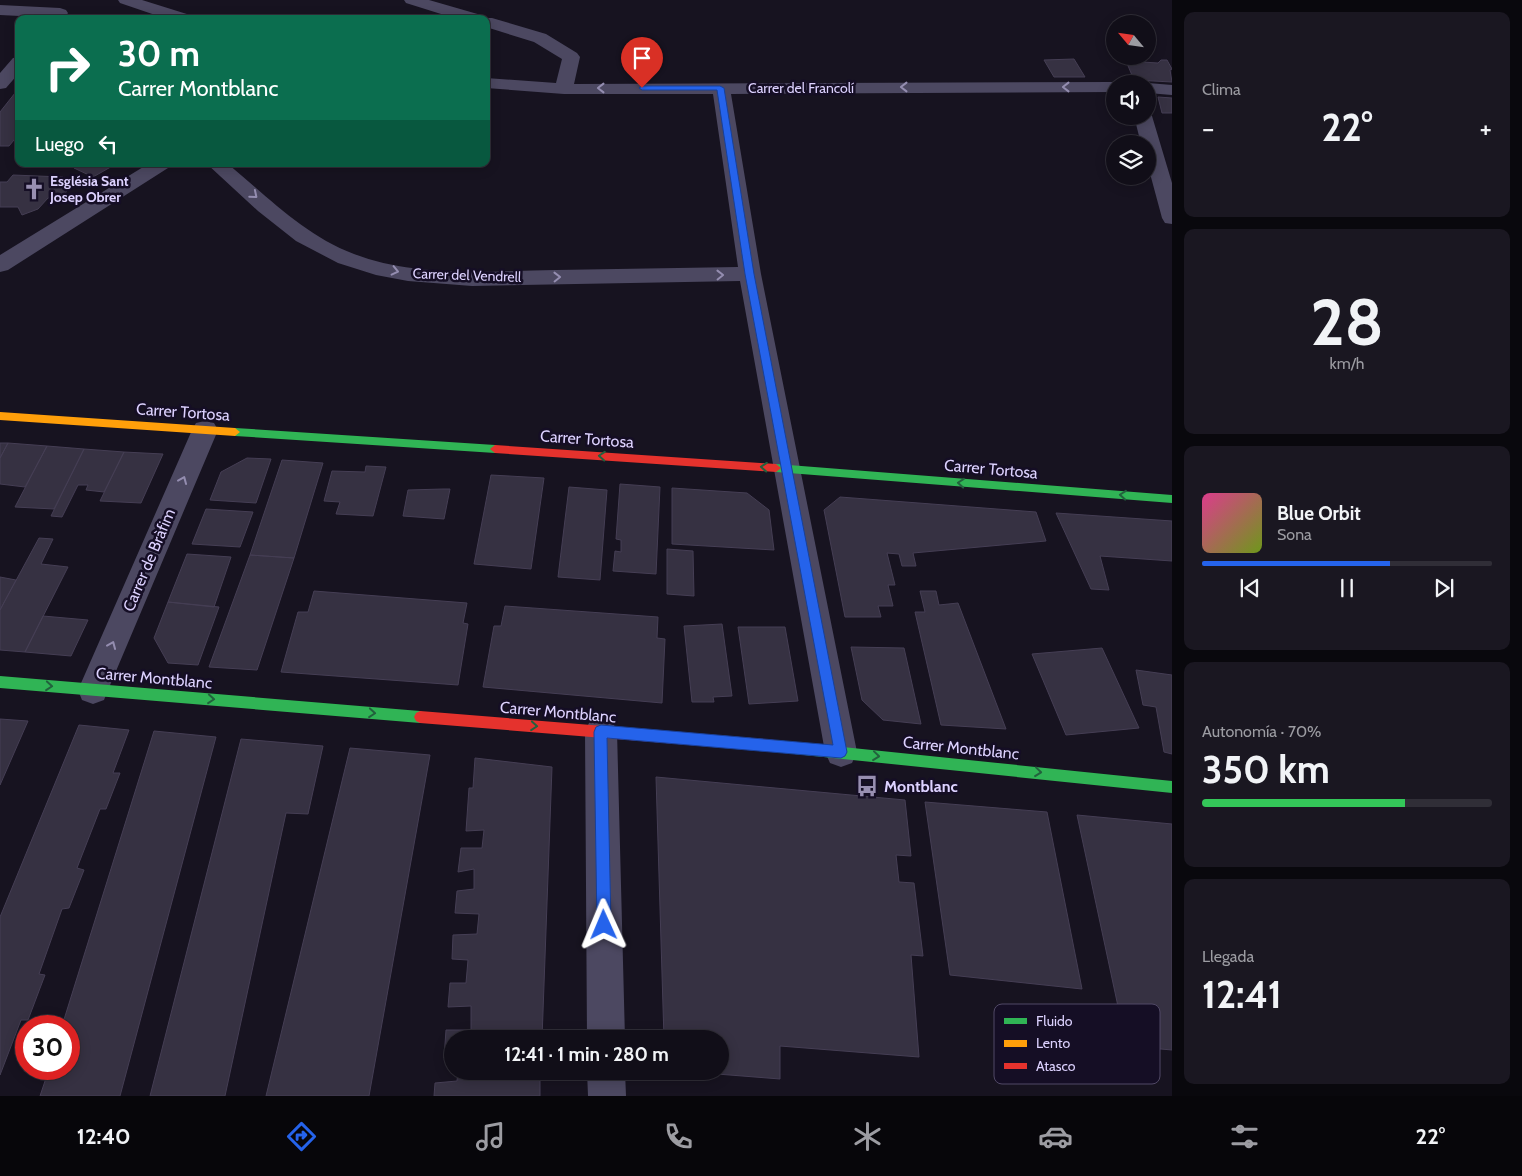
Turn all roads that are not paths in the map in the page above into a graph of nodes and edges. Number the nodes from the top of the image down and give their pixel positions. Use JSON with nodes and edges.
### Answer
{"nodes":[{"id":1,"x":126,"y":0,"type":"edge"},
{"id":2,"x":412,"y":0,"type":"edge"},
{"id":3,"x":0,"y":10,"type":"edge"},
{"id":4,"x":61,"y":10,"type":"edge"},
{"id":5,"x":172,"y":15,"type":"edge"},
{"id":6,"x":463,"y":15,"type":"edge"},
{"id":7,"x":490,"y":23,"type":"edge"},
{"id":8,"x":15,"y":67,"type":"edge"},
{"id":9,"x":490,"y":83,"type":"edge"},
{"id":10,"x":0,"y":84,"type":"edge"},
{"id":11,"x":1106,"y":87,"type":"edge"},
{"id":12,"x":564,"y":88,"type":"junction"},
{"id":13,"x":720,"y":88,"type":"junction"},
{"id":14,"x":1156,"y":89,"type":"edge"},
{"id":15,"x":1172,"y":90,"type":"edge"},
{"id":16,"x":1146,"y":125,"type":"edge"},
{"id":17,"x":156,"y":167,"type":"edge"},
{"id":18,"x":221,"y":167,"type":"edge"},
{"id":19,"x":1172,"y":218,"type":"edge"},
{"id":20,"x":0,"y":265,"type":"edge"},
{"id":21,"x":750,"y":274,"type":"junction"},
{"id":22,"x":0,"y":416,"type":"edge"},
{"id":23,"x":205,"y":430,"type":"junction"},
{"id":24,"x":786,"y":469,"type":"junction"},
{"id":25,"x":1172,"y":499,"type":"edge"},
{"id":26,"x":0,"y":682,"type":"edge"},
{"id":27,"x":93,"y":690,"type":"junction"},
{"id":28,"x":601,"y":732,"type":"junction"},
{"id":29,"x":841,"y":752,"type":"junction"},
{"id":30,"x":1172,"y":787,"type":"edge"},
{"id":31,"x":606,"y":1030,"type":"edge"},
{"id":32,"x":606,"y":1080,"type":"edge"},
{"id":33,"x":607,"y":1096,"type":"edge"}],
"edges":[{"from":1,"to":5,"type":"street"},
{"from":2,"to":6,"type":"street"},
{"from":3,"to":4,"type":"street"},
{"from":7,"to":12,"type":"street"},
{"from":8,"to":10,"type":"street"},
{"from":9,"to":12,"type":"street","name":"Carrer del Francolí"},
{"from":11,"to":13,"type":"street","name":"Carrer del Francolí","one_way":true},
{"from":13,"to":12,"type":"street","name":"Carrer del Francolí","one_way":true},
{"from":13,"to":21,"type":"street"},
{"from":14,"to":15,"type":"street"},
{"from":16,"to":19,"type":"street"},
{"from":17,"to":20,"type":"street"},
{"from":18,"to":21,"type":"street","name":"Carrer del Vendrell","one_way":true},
{"from":21,"to":24,"type":"street"},
{"from":22,"to":23,"type":"street","name":"Carrer Tortosa"},
{"from":24,"to":23,"type":"street","name":"Carrer Tortosa","one_way":true},
{"from":27,"to":23,"type":"street","name":"Carrer de Bràfim","one_way":true},
{"from":25,"to":24,"type":"street","name":"Carrer Tortosa","one_way":true},
{"from":24,"to":29,"type":"street"},
{"from":26,"to":27,"type":"street","name":"Carrer Montblanc","one_way":true},
{"from":27,"to":28,"type":"street","name":"Carrer Montblanc","one_way":true},
{"from":28,"to":29,"type":"street","name":"Carrer Montblanc"},
{"from":28,"to":31,"type":"street"},
{"from":29,"to":30,"type":"street","name":"Carrer Montblanc","one_way":true},
{"from":32,"to":33,"type":"street"}]}
